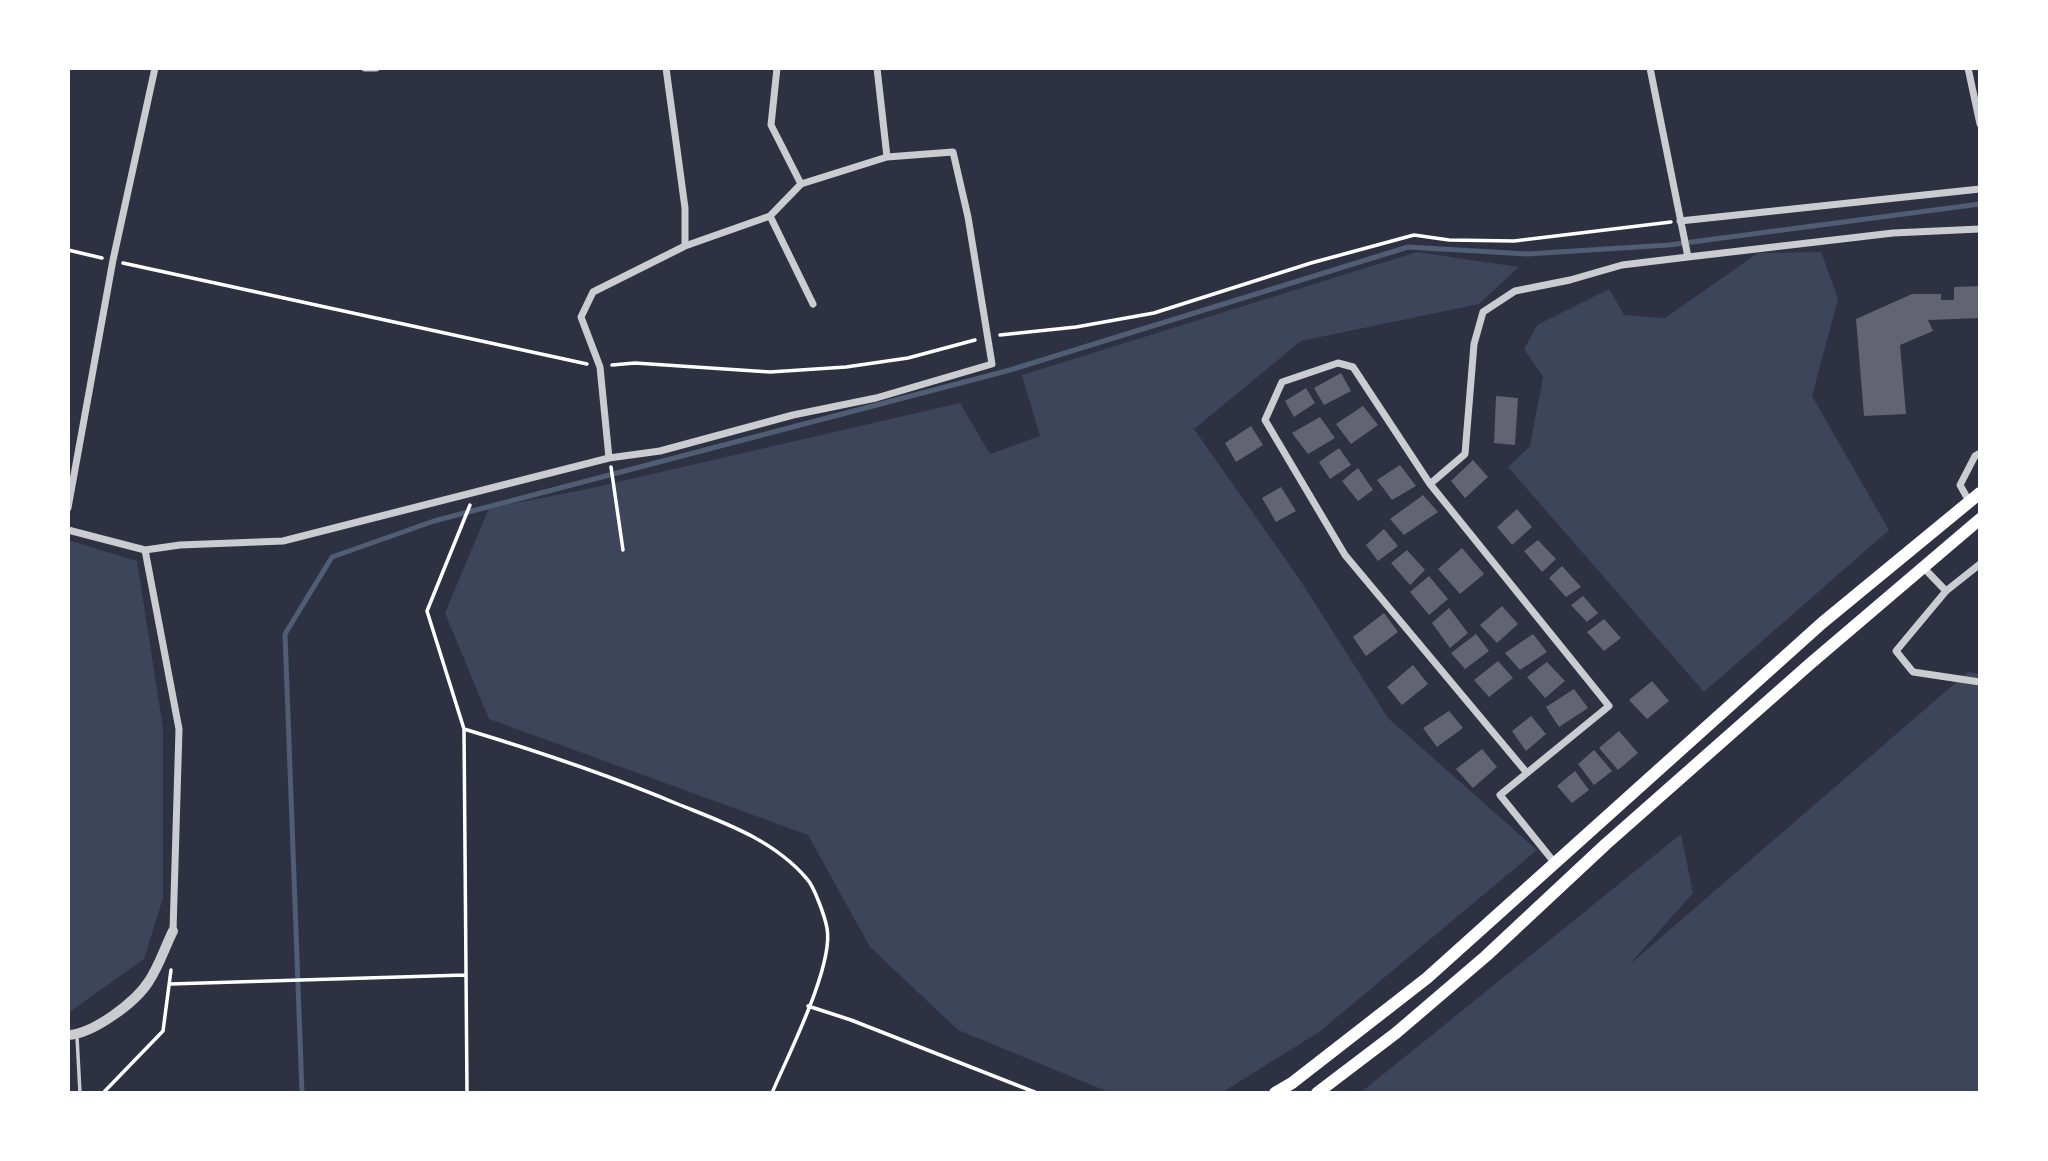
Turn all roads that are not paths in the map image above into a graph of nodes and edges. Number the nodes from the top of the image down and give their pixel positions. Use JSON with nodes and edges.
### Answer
{"nodes":[{"id":1,"x":155,"y":68,"type":"edge"},
{"id":2,"x":365,"y":68,"type":"edge"},
{"id":3,"x":376,"y":68,"type":"edge"},
{"id":4,"x":666,"y":68,"type":"edge"},
{"id":5,"x":777,"y":68,"type":"edge"},
{"id":6,"x":877,"y":68,"type":"edge"},
{"id":7,"x":1650,"y":68,"type":"edge"},
{"id":8,"x":1968,"y":68,"type":"edge"},
{"id":9,"x":1980,"y":124,"type":"edge"},
{"id":10,"x":887,"y":157,"type":"junction"},
{"id":11,"x":801,"y":184,"type":"junction"},
{"id":12,"x":1980,"y":189,"type":"edge"},
{"id":13,"x":770,"y":216,"type":"junction"},
{"id":14,"x":1680,"y":221,"type":"junction"},
{"id":15,"x":1980,"y":229,"type":"edge"},
{"id":16,"x":685,"y":246,"type":"junction"},
{"id":17,"x":1687,"y":253,"type":"junction"},
{"id":18,"x":813,"y":303,"type":"dead end"},
{"id":19,"x":1980,"y":453,"type":"edge"},
{"id":20,"x":609,"y":458,"type":"junction"},
{"id":21,"x":1430,"y":484,"type":"junction"},
{"id":22,"x":1975,"y":497,"type":"edge"},
{"id":23,"x":68,"y":508,"type":"edge"},
{"id":24,"x":1980,"y":519,"type":"edge"},
{"id":25,"x":68,"y":530,"type":"edge"},
{"id":26,"x":145,"y":550,"type":"junction"},
{"id":27,"x":1980,"y":564,"type":"edge"},
{"id":28,"x":1923,"y":567,"type":"junction"},
{"id":29,"x":1947,"y":591,"type":"junction"},
{"id":30,"x":1980,"y":682,"type":"edge"},
{"id":31,"x":1527,"y":773,"type":"junction"},
{"id":32,"x":1554,"y":862,"type":"junction"},
{"id":33,"x":173,"y":931,"type":"joint"},
{"id":34,"x":73,"y":1035,"type":"edge"},
{"id":35,"x":79,"y":1093,"type":"edge"},
{"id":36,"x":1275,"y":1093,"type":"edge"},
{"id":37,"x":1317,"y":1093,"type":"edge"}],
"edges":[{"from":1,"to":23,"type":"street"},
{"from":2,"to":3,"type":"street"},
{"from":4,"to":16,"type":"street"},
{"from":5,"to":11,"type":"street"},
{"from":6,"to":10,"type":"street"},
{"from":7,"to":14,"type":"street"},
{"from":8,"to":9,"type":"street"},
{"from":10,"to":11,"type":"street"},
{"from":10,"to":20,"type":"street"},
{"from":11,"to":13,"type":"street"},
{"from":12,"to":14,"type":"street"},
{"from":13,"to":16,"type":"street"},
{"from":13,"to":18,"type":"street"},
{"from":14,"to":17,"type":"street"},
{"from":15,"to":17,"type":"street"},
{"from":16,"to":20,"type":"street"},
{"from":17,"to":21,"type":"street"},
{"from":19,"to":22,"type":"street"},
{"from":20,"to":26,"type":"street"},
{"from":21,"to":31,"type":"street"},
{"from":21,"to":31,"type":"street"},
{"from":22,"to":32,"type":"main road"},
{"from":24,"to":28,"type":"main road"},
{"from":25,"to":26,"type":"street"},
{"from":26,"to":33,"type":"street"},
{"from":27,"to":29,"type":"street"},
{"from":28,"to":29,"type":"street"},
{"from":28,"to":37,"type":"main road"},
{"from":29,"to":30,"type":"street"},
{"from":31,"to":32,"type":"street"},
{"from":32,"to":36,"type":"main road"},
{"from":33,"to":34,"type":"street"},
{"from":34,"to":35,"type":"lane"}]}
